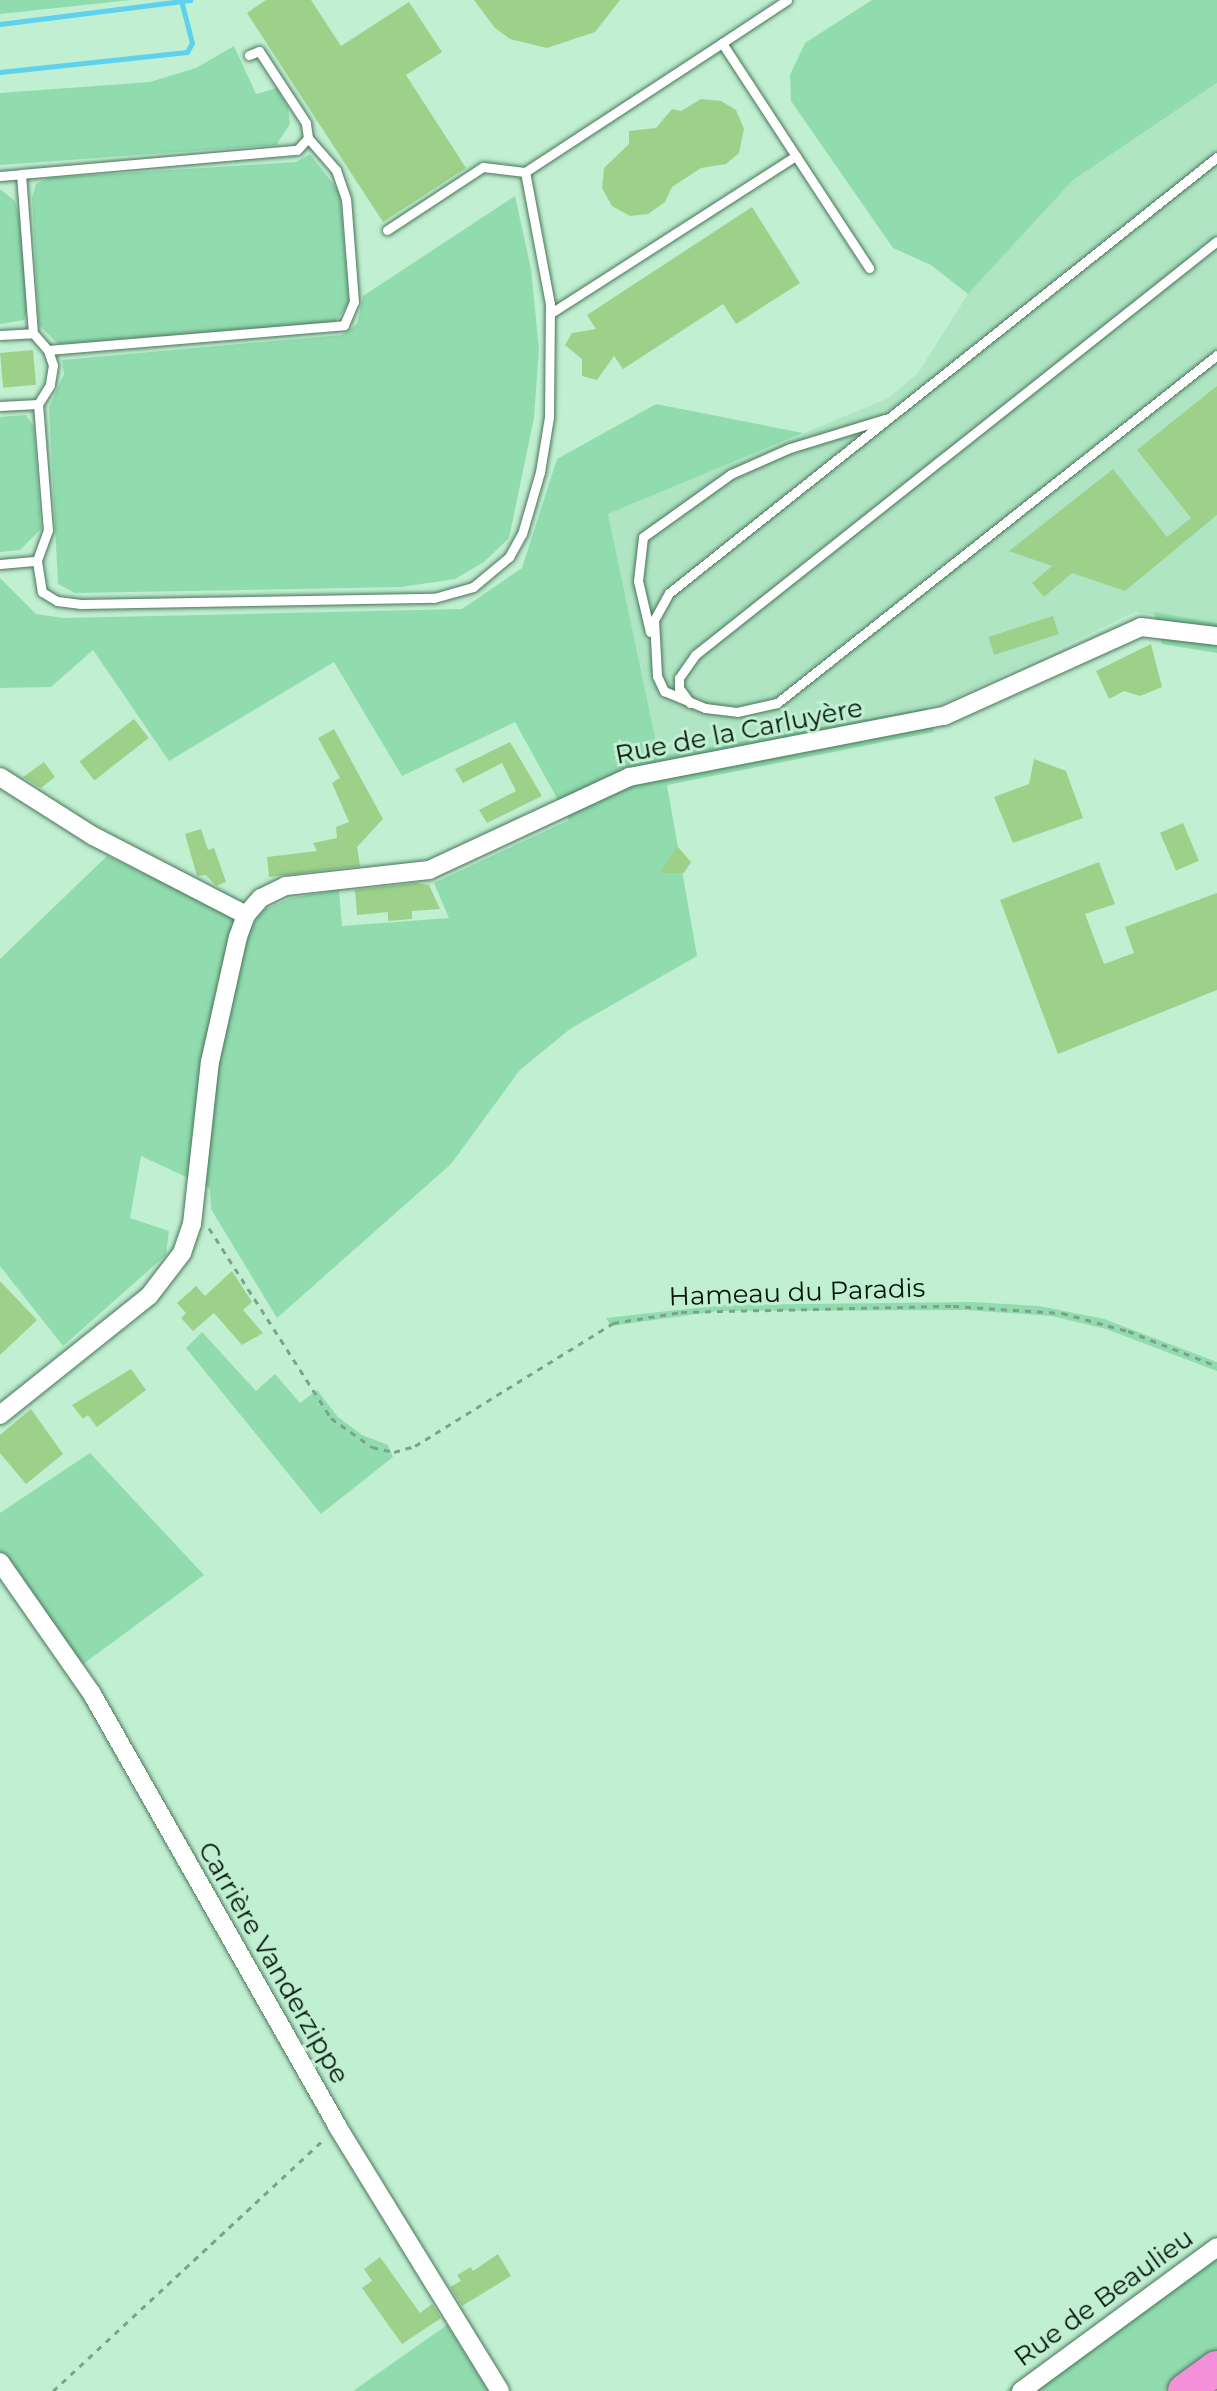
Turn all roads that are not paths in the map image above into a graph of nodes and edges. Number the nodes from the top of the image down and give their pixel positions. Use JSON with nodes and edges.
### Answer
{"nodes":[{"id":1,"x":787,"y":0,"type":"edge"},
{"id":2,"x":722,"y":43,"type":"junction"},
{"id":3,"x":249,"y":55,"type":"dead end"},
{"id":4,"x":308,"y":138,"type":"junction"},
{"id":5,"x":796,"y":156,"type":"junction"},
{"id":6,"x":1217,"y":157,"type":"edge"},
{"id":7,"x":525,"y":172,"type":"junction"},
{"id":8,"x":21,"y":174,"type":"junction"},
{"id":9,"x":0,"y":176,"type":"edge"},
{"id":10,"x":387,"y":230,"type":"dead end"},
{"id":11,"x":1217,"y":241,"type":"edge"},
{"id":12,"x":869,"y":268,"type":"dead end"},
{"id":13,"x":551,"y":313,"type":"junction"},
{"id":14,"x":33,"y":333,"type":"junction"},
{"id":15,"x":0,"y":335,"type":"edge"},
{"id":16,"x":48,"y":350,"type":"junction"},
{"id":17,"x":1217,"y":355,"type":"edge"},
{"id":18,"x":38,"y":404,"type":"junction"},
{"id":19,"x":0,"y":406,"type":"edge"},
{"id":20,"x":899,"y":412,"type":"junction"},
{"id":21,"x":37,"y":561,"type":"junction"},
{"id":22,"x":0,"y":564,"type":"edge"},
{"id":23,"x":1217,"y":636,"type":"edge"},
{"id":24,"x":653,"y":644,"type":"junction"},
{"id":25,"x":690,"y":703,"type":"junction"},
{"id":26,"x":0,"y":777,"type":"edge"},
{"id":27,"x":246,"y":915,"type":"junction"},
{"id":28,"x":0,"y":1415,"type":"edge"},
{"id":29,"x":0,"y":1562,"type":"edge"},
{"id":30,"x":1217,"y":2247,"type":"edge"},
{"id":31,"x":1217,"y":2368,"type":"edge"},
{"id":32,"x":500,"y":2391,"type":"edge"},
{"id":33,"x":1021,"y":2391,"type":"edge"},
{"id":34,"x":1185,"y":2391,"type":"edge"}],
"edges":[{"from":1,"to":2,"type":"lane"},
{"from":2,"to":5,"type":"lane"},
{"from":2,"to":7,"type":"lane"},
{"from":3,"to":4,"type":"lane"},
{"from":4,"to":8,"type":"lane"},
{"from":4,"to":16,"type":"lane"},
{"from":5,"to":12,"type":"lane"},
{"from":5,"to":13,"type":"lane"},
{"from":6,"to":20,"type":"lane"},
{"from":7,"to":10,"type":"lane"},
{"from":7,"to":13,"type":"lane"},
{"from":8,"to":9,"type":"lane"},
{"from":8,"to":14,"type":"lane"},
{"from":11,"to":25,"type":"lane"},
{"from":13,"to":21,"type":"lane"},
{"from":14,"to":15,"type":"lane"},
{"from":14,"to":16,"type":"lane"},
{"from":16,"to":18,"type":"lane"},
{"from":17,"to":25,"type":"lane"},
{"from":18,"to":19,"type":"lane"},
{"from":18,"to":21,"type":"lane"},
{"from":20,"to":24,"type":"lane"},
{"from":20,"to":24,"type":"lane"},
{"from":21,"to":22,"type":"lane"},
{"from":23,"to":27,"type":"street","name":"Rue de la Carluyère"},
{"from":24,"to":25,"type":"lane"},
{"from":26,"to":27,"type":"street"},
{"from":27,"to":28,"type":"street"},
{"from":29,"to":32,"type":"street","name":"Carrière Vanderzippe"},
{"from":30,"to":33,"type":"street","name":"Rue de Beaulieu"},
{"from":31,"to":34,"type":"highway"}]}
